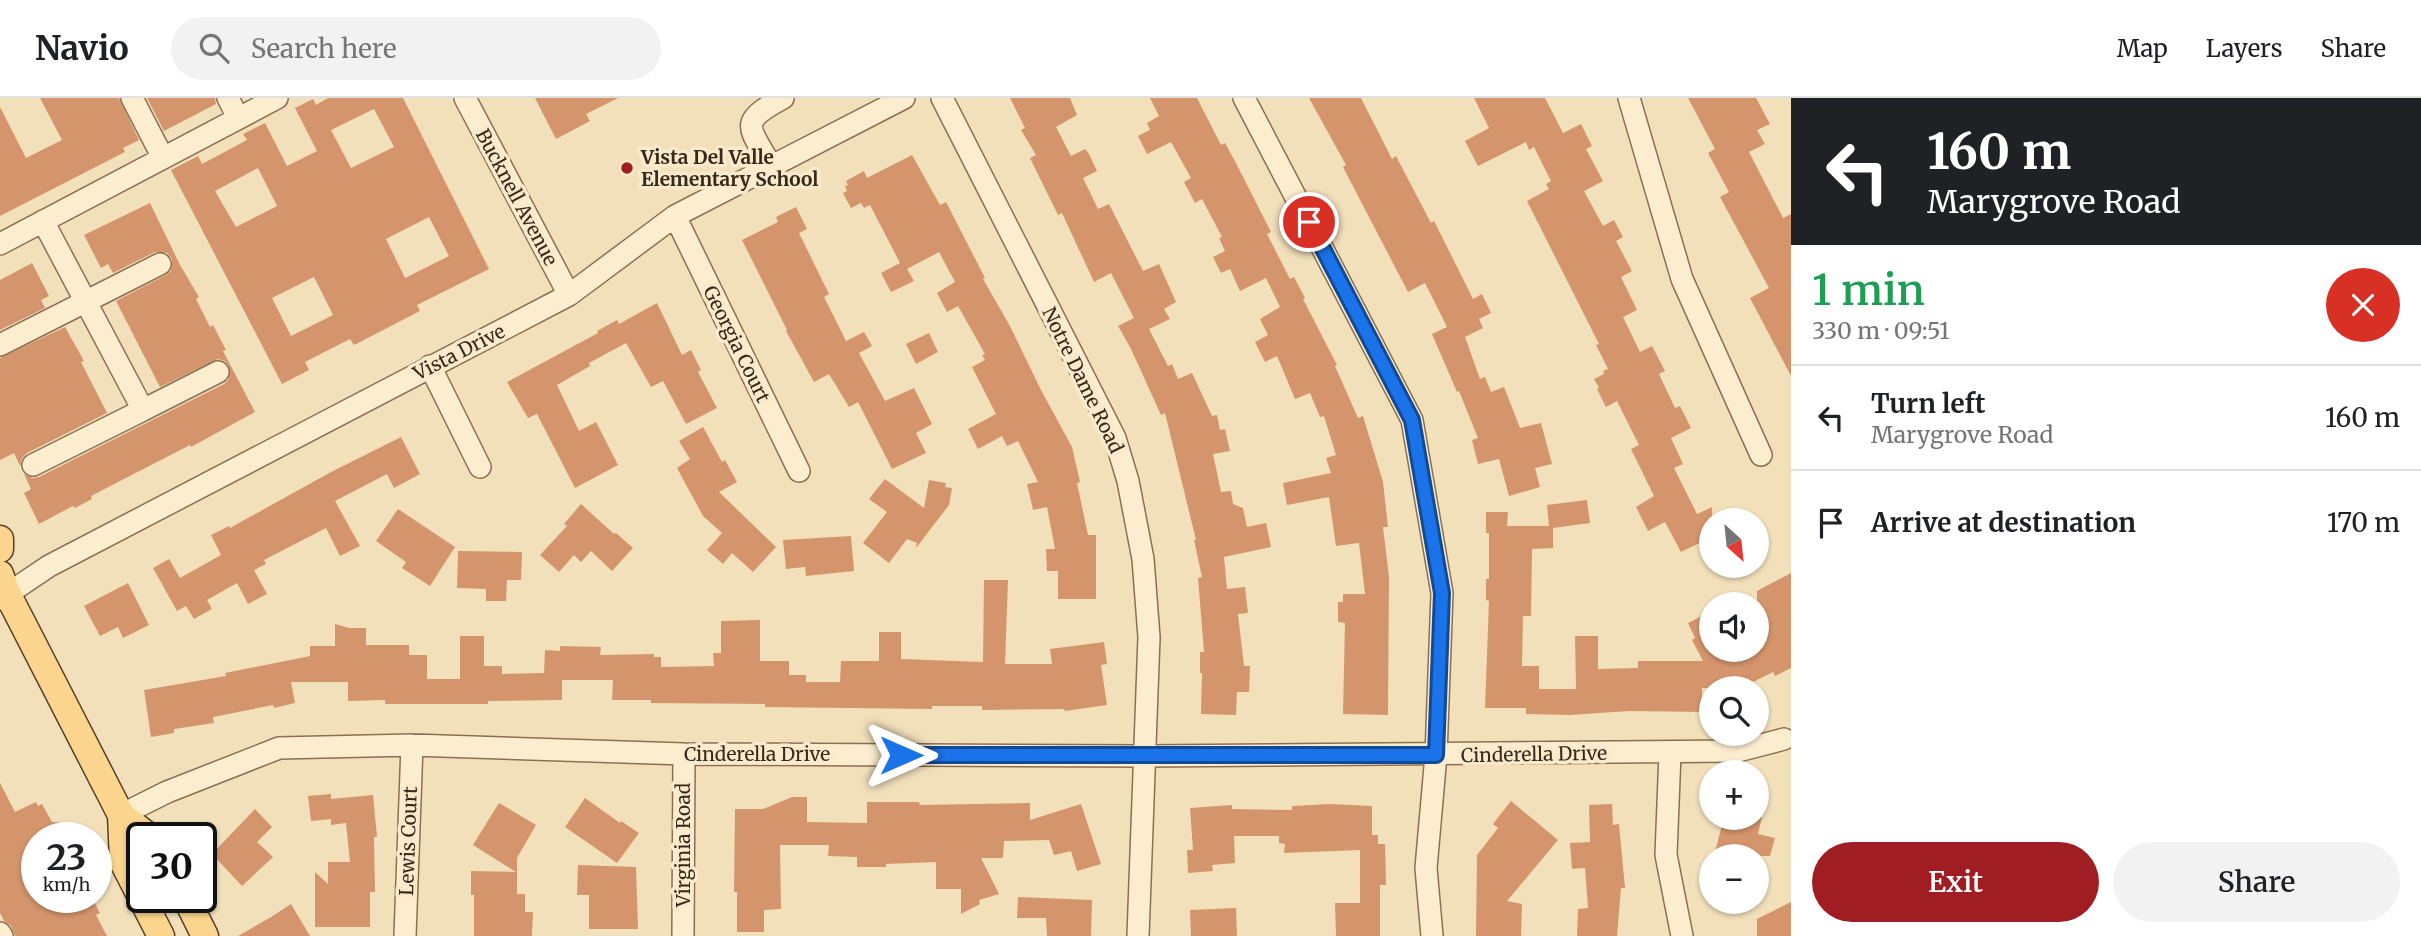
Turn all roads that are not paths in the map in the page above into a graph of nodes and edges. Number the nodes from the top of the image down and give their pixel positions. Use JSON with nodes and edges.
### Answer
{"nodes":[{"id":1,"x":131,"y":98,"type":"edge"},
{"id":2,"x":228,"y":98,"type":"edge"},
{"id":3,"x":277,"y":98,"type":"edge"},
{"id":4,"x":466,"y":98,"type":"edge"},
{"id":5,"x":783,"y":98,"type":"edge"},
{"id":6,"x":904,"y":98,"type":"edge"},
{"id":7,"x":942,"y":98,"type":"edge"},
{"id":8,"x":1244,"y":98,"type":"edge"},
{"id":9,"x":1629,"y":98,"type":"edge"},
{"id":10,"x":238,"y":118,"type":"junction"},
{"id":11,"x":163,"y":158,"type":"junction"},
{"id":12,"x":771,"y":166,"type":"junction"},
{"id":13,"x":675,"y":216,"type":"junction"},
{"id":14,"x":43,"y":221,"type":"junction"},
{"id":15,"x":0,"y":244,"type":"edge"},
{"id":16,"x":160,"y":264,"type":"dead end"},
{"id":17,"x":569,"y":295,"type":"junction"},
{"id":18,"x":86,"y":302,"type":"junction"},
{"id":19,"x":0,"y":345,"type":"edge"},
{"id":20,"x":430,"y":366,"type":"junction"},
{"id":21,"x":218,"y":372,"type":"dead end"},
{"id":22,"x":143,"y":410,"type":"junction"},
{"id":23,"x":1761,"y":456,"type":"dead end"},
{"id":24,"x":33,"y":466,"type":"dead end"},
{"id":25,"x":480,"y":467,"type":"dead end"},
{"id":26,"x":799,"y":471,"type":"dead end"},
{"id":27,"x":0,"y":540,"type":"edge"},
{"id":28,"x":0,"y":549,"type":"edge"},
{"id":29,"x":2,"y":589,"type":"edge"},
{"id":30,"x":1784,"y":739,"type":"dead end"},
{"id":31,"x":412,"y":745,"type":"junction"},
{"id":32,"x":1670,"y":753,"type":"junction"},
{"id":33,"x":684,"y":754,"type":"junction"},
{"id":34,"x":1436,"y":755,"type":"junction"},
{"id":35,"x":1145,"y":756,"type":"junction"},
{"id":36,"x":121,"y":815,"type":"junction"},
{"id":37,"x":130,"y":822,"type":"edge"},
{"id":38,"x":194,"y":913,"type":"edge"},
{"id":39,"x":161,"y":936,"type":"edge"},
{"id":40,"x":205,"y":936,"type":"edge"},
{"id":41,"x":404,"y":936,"type":"edge"},
{"id":42,"x":683,"y":936,"type":"edge"},
{"id":43,"x":1138,"y":936,"type":"edge"},
{"id":44,"x":1432,"y":936,"type":"edge"},
{"id":45,"x":1682,"y":936,"type":"edge"}],
"edges":[{"from":1,"to":11,"type":"street"},
{"from":2,"to":10,"type":"street"},
{"from":3,"to":10,"type":"street"},
{"from":4,"to":17,"type":"street","name":"Bucknell Avenue"},
{"from":5,"to":12,"type":"street"},
{"from":6,"to":12,"type":"street","name":"Vista Drive"},
{"from":7,"to":35,"type":"street","name":"Notre Dame Road"},
{"from":8,"to":34,"type":"street"},
{"from":9,"to":23,"type":"street"},
{"from":10,"to":11,"type":"street"},
{"from":11,"to":14,"type":"street"},
{"from":12,"to":13,"type":"street","name":"Vista Drive"},
{"from":13,"to":17,"type":"street","name":"Vista Drive"},
{"from":13,"to":26,"type":"street","name":"Georgia Court"},
{"from":14,"to":15,"type":"street"},
{"from":14,"to":18,"type":"street"},
{"from":16,"to":18,"type":"street"},
{"from":17,"to":20,"type":"street","name":"Vista Drive"},
{"from":18,"to":19,"type":"street"},
{"from":18,"to":22,"type":"street"},
{"from":20,"to":25,"type":"street"},
{"from":20,"to":29,"type":"street","name":"Vista Drive"},
{"from":21,"to":22,"type":"street"},
{"from":22,"to":24,"type":"street"},
{"from":27,"to":28,"type":"main road"},
{"from":29,"to":36,"type":"main road"},
{"from":30,"to":32,"type":"street","name":"Cinderella Drive"},
{"from":31,"to":33,"type":"street","name":"Cinderella Drive"},
{"from":31,"to":36,"type":"street","name":"Cinderella Drive"},
{"from":31,"to":41,"type":"street","name":"Lewis Court"},
{"from":32,"to":34,"type":"street","name":"Cinderella Drive"},
{"from":32,"to":45,"type":"street"},
{"from":33,"to":35,"type":"street","name":"Cinderella Drive"},
{"from":33,"to":42,"type":"street","name":"Virginia Road"},
{"from":34,"to":35,"type":"street","name":"Cinderella Drive"},
{"from":34,"to":44,"type":"street"},
{"from":35,"to":43,"type":"street","name":"Notre Dame Road"},
{"from":36,"to":37,"type":"main road"},
{"from":36,"to":39,"type":"main road"},
{"from":38,"to":40,"type":"main road"}]}
